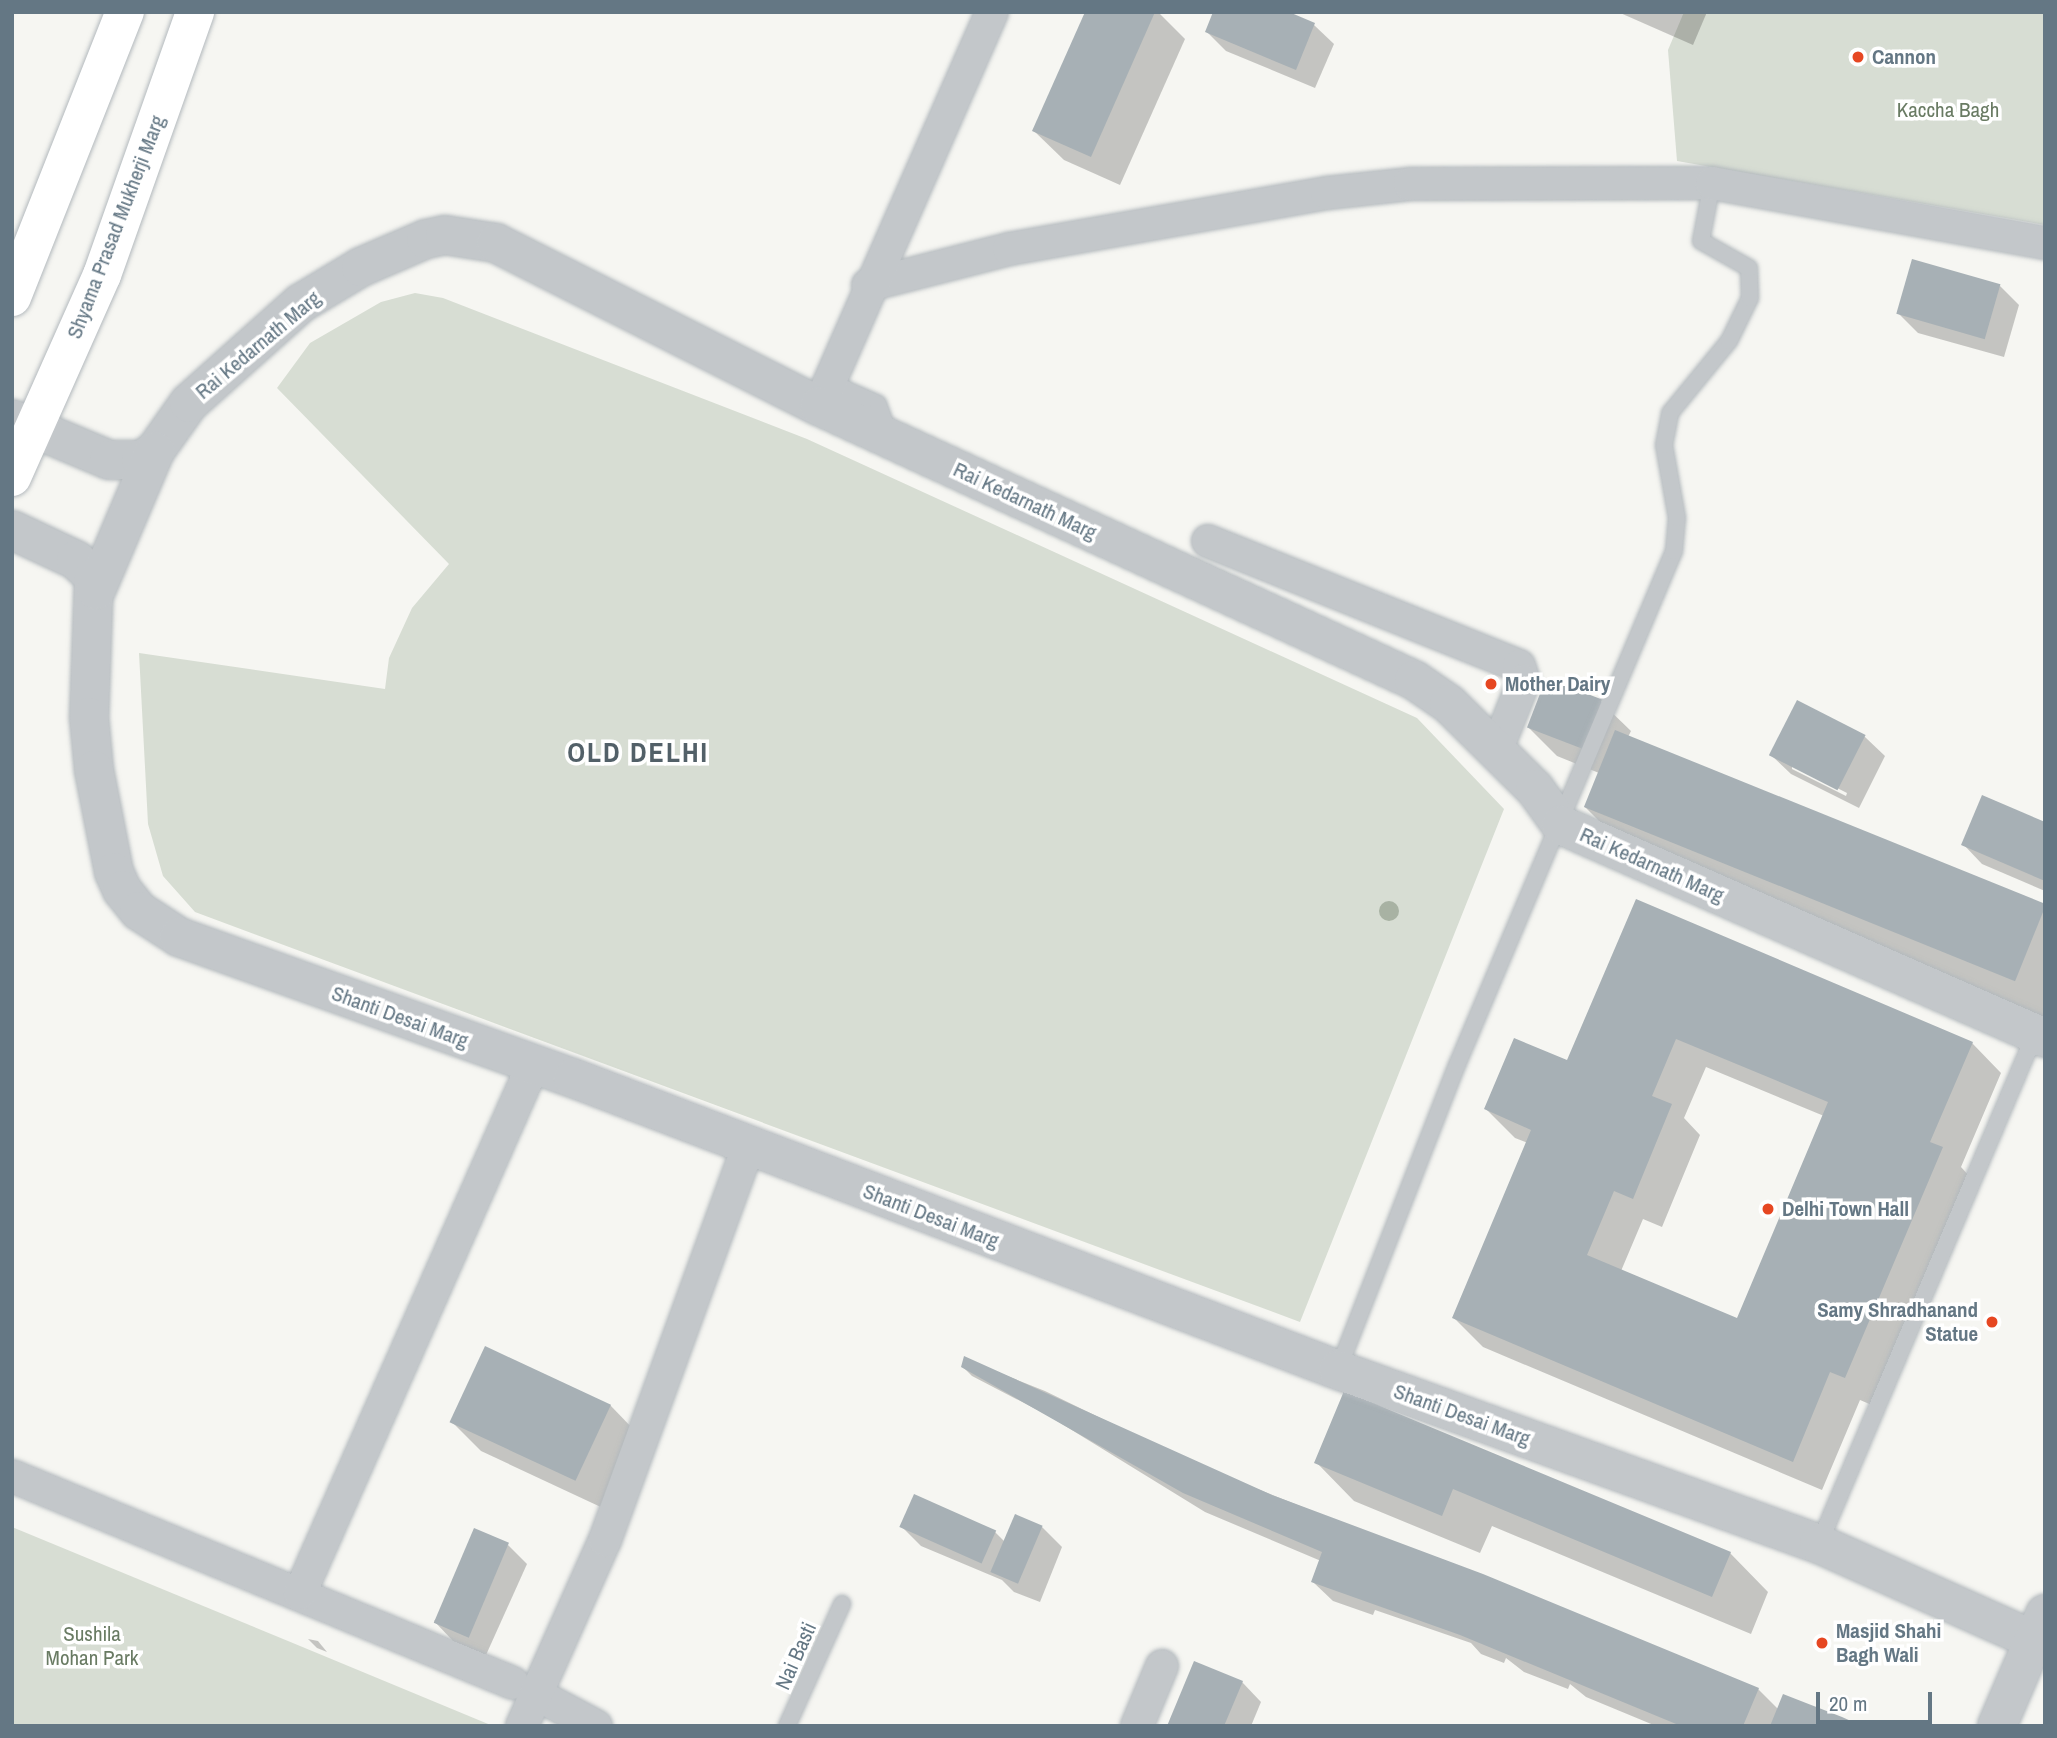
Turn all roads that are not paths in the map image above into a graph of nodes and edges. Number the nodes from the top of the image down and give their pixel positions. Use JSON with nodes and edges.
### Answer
{"nodes":[{"id":1,"x":125,"y":12,"type":"edge"},
{"id":2,"x":195,"y":12,"type":"edge"},
{"id":3,"x":992,"y":12,"type":"edge"},
{"id":4,"x":1712,"y":183,"type":"junction"},
{"id":5,"x":2045,"y":243,"type":"edge"},
{"id":6,"x":868,"y":285,"type":"junction"},
{"id":7,"x":12,"y":297,"type":"edge"},
{"id":8,"x":819,"y":406,"type":"junction"},
{"id":9,"x":23,"y":424,"type":"edge"},
{"id":10,"x":155,"y":451,"type":"junction"},
{"id":11,"x":12,"y":477,"type":"edge"},
{"id":12,"x":12,"y":530,"type":"edge"},
{"id":13,"x":1208,"y":541,"type":"dead end"},
{"id":14,"x":96,"y":590,"type":"junction"},
{"id":15,"x":1496,"y":751,"type":"junction"},
{"id":16,"x":1561,"y":825,"type":"junction"},
{"id":17,"x":2040,"y":1036,"type":"edge"},
{"id":18,"x":533,"y":1065,"type":"junction"},
{"id":19,"x":748,"y":1147,"type":"junction"},
{"id":20,"x":1338,"y":1370,"type":"junction"},
{"id":21,"x":12,"y":1476,"type":"edge"},
{"id":22,"x":1819,"y":1544,"type":"junction"},
{"id":23,"x":300,"y":1593,"type":"junction"},
{"id":24,"x":842,"y":1604,"type":"dead end"},
{"id":25,"x":2041,"y":1633,"type":"edge"},
{"id":26,"x":1162,"y":1666,"type":"dead end"},
{"id":27,"x":524,"y":1688,"type":"junction"},
{"id":28,"x":522,"y":1726,"type":"edge"},
{"id":29,"x":596,"y":1726,"type":"edge"},
{"id":30,"x":787,"y":1726,"type":"edge"},
{"id":31,"x":1137,"y":1726,"type":"edge"},
{"id":32,"x":1997,"y":1726,"type":"edge"}],
"edges":[{"from":1,"to":7,"type":"main road"},
{"from":2,"to":9,"type":"main road","name":"Shyama Prasad Mukherji Marg"},
{"from":3,"to":6,"type":"street"},
{"from":4,"to":5,"type":"street"},
{"from":4,"to":6,"type":"street"},
{"from":4,"to":16,"type":"lane"},
{"from":6,"to":8,"type":"street"},
{"from":8,"to":10,"type":"street","name":"Rai Kedarnath Marg"},
{"from":8,"to":15,"type":"street","name":"Rai Kedarnath Marg"},
{"from":9,"to":10,"type":"street"},
{"from":9,"to":11,"type":"main road","name":"Shyama Prasad Mukherji Marg"},
{"from":10,"to":14,"type":"street","name":"Shanti Desai Marg"},
{"from":12,"to":14,"type":"street"},
{"from":13,"to":15,"type":"street"},
{"from":14,"to":18,"type":"street","name":"Shanti Desai Marg"},
{"from":15,"to":16,"type":"street","name":"Rai Kedarnath Marg"},
{"from":16,"to":17,"type":"street","name":"Rai Kedarnath Marg"},
{"from":16,"to":20,"type":"lane"},
{"from":17,"to":22,"type":"lane"},
{"from":18,"to":19,"type":"street","name":"Shanti Desai Marg"},
{"from":18,"to":23,"type":"street"},
{"from":19,"to":20,"type":"street","name":"Shanti Desai Marg"},
{"from":19,"to":27,"type":"street"},
{"from":20,"to":22,"type":"street","name":"Shanti Desai Marg"},
{"from":21,"to":23,"type":"street"},
{"from":22,"to":25,"type":"street","name":"Shanti Desai Marg"},
{"from":23,"to":27,"type":"street"},
{"from":24,"to":30,"type":"lane","name":"Nai Basti"},
{"from":25,"to":32,"type":"street"},
{"from":26,"to":31,"type":"street"},
{"from":27,"to":28,"type":"street"},
{"from":27,"to":29,"type":"street"}]}
